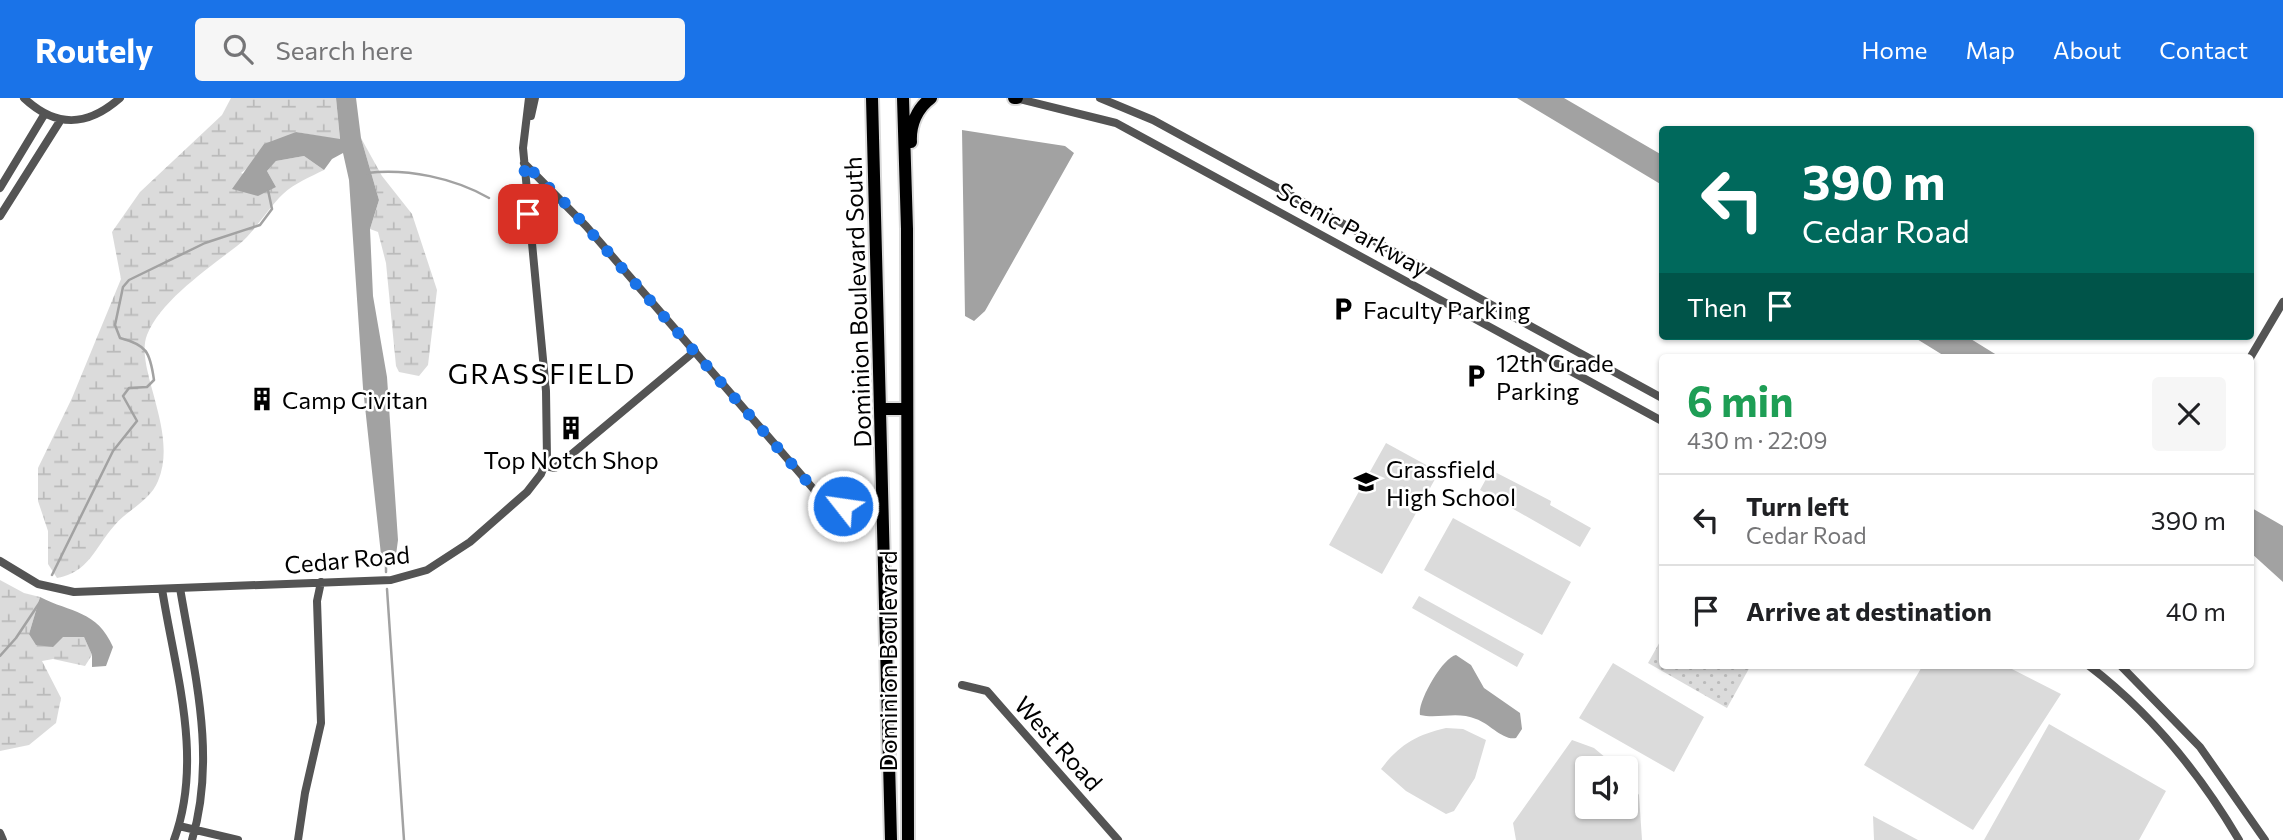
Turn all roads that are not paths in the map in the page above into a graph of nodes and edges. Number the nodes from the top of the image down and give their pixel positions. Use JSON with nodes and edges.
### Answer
{"nodes":[{"id":1,"x":24,"y":98,"type":"edge"},
{"id":2,"x":120,"y":98,"type":"edge"},
{"id":3,"x":528,"y":98,"type":"edge"},
{"id":4,"x":535,"y":98,"type":"edge"},
{"id":5,"x":872,"y":98,"type":"edge"},
{"id":6,"x":903,"y":98,"type":"edge"},
{"id":7,"x":931,"y":98,"type":"edge"},
{"id":8,"x":1015,"y":98,"type":"edge"},
{"id":9,"x":1100,"y":98,"type":"edge"},
{"id":10,"x":44,"y":115,"type":"junction"},
{"id":11,"x":60,"y":121,"type":"junction"},
{"id":12,"x":524,"y":138,"type":"junction"},
{"id":13,"x":524,"y":163,"type":"junction"},
{"id":14,"x":0,"y":188,"type":"edge"},
{"id":15,"x":906,"y":201,"type":"junction"},
{"id":16,"x":0,"y":216,"type":"edge"},
{"id":17,"x":2283,"y":302,"type":"edge"},
{"id":18,"x":695,"y":351,"type":"junction"},
{"id":19,"x":2252,"y":354,"type":"edge"},
{"id":20,"x":1659,"y":396,"type":"edge"},
{"id":21,"x":881,"y":409,"type":"junction"},
{"id":22,"x":907,"y":409,"type":"junction"},
{"id":23,"x":1659,"y":419,"type":"edge"},
{"id":24,"x":545,"y":466,"type":"junction"},
{"id":25,"x":843,"y":506,"type":"dead end"},
{"id":26,"x":0,"y":561,"type":"edge"},
{"id":27,"x":321,"y":582,"type":"junction"},
{"id":28,"x":180,"y":588,"type":"junction"},
{"id":29,"x":162,"y":589,"type":"junction"},
{"id":30,"x":2093,"y":669,"type":"edge"},
{"id":31,"x":2124,"y":669,"type":"edge"},
{"id":32,"x":962,"y":685,"type":"dead end"},
{"id":33,"x":179,"y":826,"type":"junction"},
{"id":34,"x":195,"y":830,"type":"junction"},
{"id":35,"x":0,"y":834,"type":"edge"},
{"id":36,"x":3,"y":840,"type":"edge"},
{"id":37,"x":174,"y":840,"type":"edge"},
{"id":38,"x":192,"y":840,"type":"edge"},
{"id":39,"x":238,"y":840,"type":"edge"},
{"id":40,"x":298,"y":840,"type":"edge"},
{"id":41,"x":891,"y":840,"type":"edge"},
{"id":42,"x":908,"y":840,"type":"edge"},
{"id":43,"x":1118,"y":840,"type":"edge"},
{"id":44,"x":2239,"y":840,"type":"edge"},
{"id":45,"x":2265,"y":840,"type":"edge"}],
"edges":[{"from":1,"to":10,"type":"street"},
{"from":2,"to":11,"type":"street"},
{"from":3,"to":12,"type":"street"},
{"from":4,"to":12,"type":"street"},
{"from":5,"to":21,"type":"highway","name":"Dominion Boulevard South"},
{"from":6,"to":15,"type":"highway"},
{"from":7,"to":15,"type":"highway"},
{"from":8,"to":23,"type":"street","name":"Scenic Parkway"},
{"from":9,"to":20,"type":"street","name":"Scenic Parkway"},
{"from":10,"to":11,"type":"street"},
{"from":10,"to":14,"type":"street"},
{"from":11,"to":16,"type":"street"},
{"from":12,"to":13,"type":"street"},
{"from":13,"to":18,"type":"street"},
{"from":13,"to":24,"type":"street"},
{"from":15,"to":22,"type":"highway","name":"Dominion Boulevard"},
{"from":17,"to":19,"type":"street"},
{"from":18,"to":24,"type":"street"},
{"from":18,"to":25,"type":"street"},
{"from":21,"to":22,"type":"highway"},
{"from":21,"to":41,"type":"highway","name":"Dominion Boulevard South"},
{"from":22,"to":42,"type":"highway","name":"Dominion Boulevard"},
{"from":24,"to":27,"type":"street","name":"Cedar Road"},
{"from":26,"to":29,"type":"street","name":"Cedar Road"},
{"from":27,"to":28,"type":"street","name":"Cedar Road"},
{"from":27,"to":40,"type":"street"},
{"from":28,"to":29,"type":"street","name":"Cedar Road"},
{"from":28,"to":34,"type":"street"},
{"from":29,"to":33,"type":"street"},
{"from":30,"to":44,"type":"street"},
{"from":31,"to":45,"type":"street"},
{"from":32,"to":43,"type":"street","name":"West Road"},
{"from":33,"to":34,"type":"street"},
{"from":33,"to":37,"type":"street"},
{"from":34,"to":38,"type":"street"},
{"from":34,"to":39,"type":"street"},
{"from":35,"to":36,"type":"street"}]}
